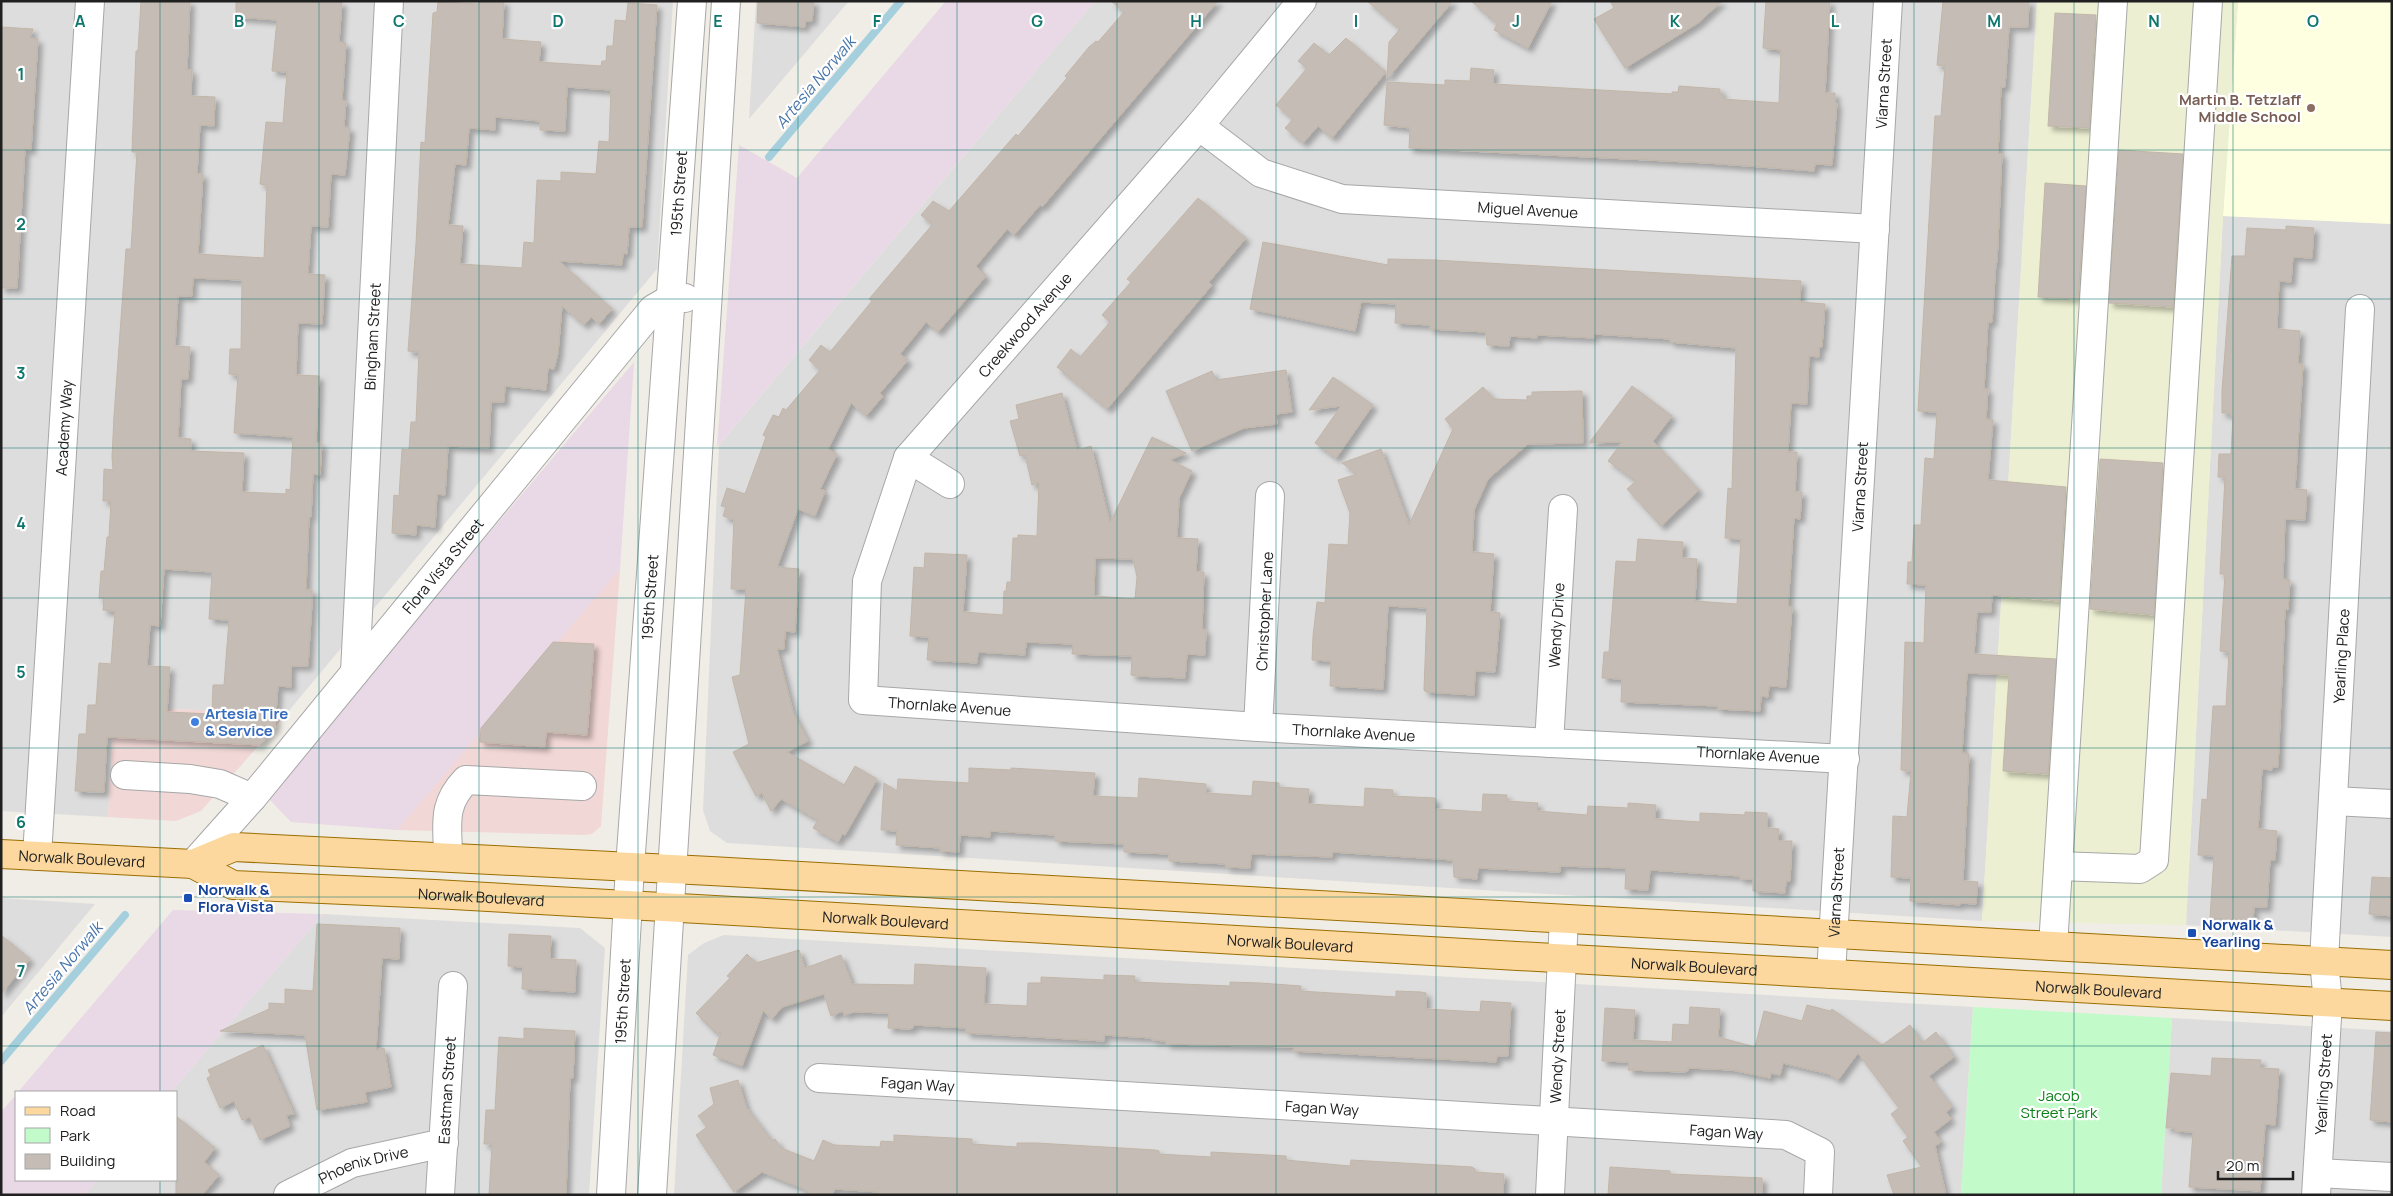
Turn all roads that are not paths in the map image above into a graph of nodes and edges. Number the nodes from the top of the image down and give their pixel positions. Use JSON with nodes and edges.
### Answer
{"nodes":[{"id":1,"x":90,"y":1,"type":"edge"},
{"id":2,"x":389,"y":1,"type":"edge"},
{"id":3,"x":692,"y":1,"type":"edge"},
{"id":4,"x":726,"y":1,"type":"edge"},
{"id":5,"x":1302,"y":1,"type":"edge"},
{"id":6,"x":1888,"y":1,"type":"edge"},
{"id":7,"x":2113,"y":1,"type":"edge"},
{"id":8,"x":2208,"y":1,"type":"edge"},
{"id":9,"x":1199,"y":126,"type":"junction"},
{"id":10,"x":1875,"y":228,"type":"junction"},
{"id":11,"x":672,"y":298,"type":"junction"},
{"id":12,"x":708,"y":300,"type":"junction"},
{"id":13,"x":2360,"y":309,"type":"dead end"},
{"id":14,"x":908,"y":458,"type":"junction"},
{"id":15,"x":950,"y":484,"type":"dead end"},
{"id":16,"x":1270,"y":496,"type":"dead end"},
{"id":17,"x":1563,"y":509,"type":"dead end"},
{"id":18,"x":355,"y":672,"type":"junction"},
{"id":19,"x":863,"y":700,"type":"joint"},
{"id":20,"x":1258,"y":727,"type":"junction"},
{"id":21,"x":1549,"y":743,"type":"junction"},
{"id":22,"x":1845,"y":759,"type":"junction"},
{"id":23,"x":125,"y":775,"type":"dead end"},
{"id":24,"x":582,"y":786,"type":"dead end"},
{"id":25,"x":252,"y":798,"type":"junction"},
{"id":26,"x":2333,"y":802,"type":"junction"},
{"id":27,"x":2392,"y":804,"type":"edge"},
{"id":28,"x":1,"y":854,"type":"edge"},
{"id":29,"x":37,"y":856,"type":"junction"},
{"id":30,"x":448,"y":857,"type":"junction"},
{"id":31,"x":193,"y":864,"type":"junction"},
{"id":32,"x":2058,"y":866,"type":"junction"},
{"id":33,"x":630,"y":867,"type":"junction"},
{"id":34,"x":671,"y":869,"type":"junction"},
{"id":35,"x":628,"y":906,"type":"junction"},
{"id":36,"x":669,"y":908,"type":"junction"},
{"id":37,"x":1564,"y":919,"type":"junction"},
{"id":38,"x":1833,"y":934,"type":"junction"},
{"id":39,"x":2053,"y":946,"type":"junction"},
{"id":40,"x":1562,"y":959,"type":"junction"},
{"id":41,"x":2324,"y":961,"type":"junction"},
{"id":42,"x":2392,"y":965,"type":"edge"},
{"id":43,"x":1831,"y":974,"type":"junction"},
{"id":44,"x":452,"y":986,"type":"dead end"},
{"id":45,"x":2328,"y":1002,"type":"junction"},
{"id":46,"x":2392,"y":1006,"type":"edge"},
{"id":47,"x":819,"y":1078,"type":"dead end"},
{"id":48,"x":1554,"y":1122,"type":"junction"},
{"id":49,"x":444,"y":1143,"type":"junction"},
{"id":50,"x":2392,"y":1177,"type":"edge"},
{"id":51,"x":2317,"y":1184,"type":"edge"},
{"id":52,"x":288,"y":1195,"type":"edge"},
{"id":53,"x":440,"y":1195,"type":"edge"},
{"id":54,"x":611,"y":1195,"type":"edge"},
{"id":55,"x":652,"y":1195,"type":"edge"},
{"id":56,"x":1550,"y":1195,"type":"edge"},
{"id":57,"x":1818,"y":1195,"type":"edge"}],
"edges":[{"from":1,"to":29,"type":"street","name":"Academy Way"},
{"from":2,"to":18,"type":"street","name":"Bingham Street"},
{"from":3,"to":11,"type":"street","name":"195th Street"},
{"from":4,"to":12,"type":"street"},
{"from":5,"to":9,"type":"street","name":"Creekwood Avenue"},
{"from":6,"to":10,"type":"street","name":"Viarna Street"},
{"from":7,"to":32,"type":"street"},
{"from":8,"to":32,"type":"street"},
{"from":9,"to":10,"type":"street","name":"Miguel Avenue"},
{"from":9,"to":14,"type":"street","name":"Creekwood Avenue"},
{"from":10,"to":22,"type":"street","name":"Viarna Street"},
{"from":11,"to":12,"type":"street"},
{"from":11,"to":18,"type":"street","name":"Flora Vista Street"},
{"from":11,"to":33,"type":"street","name":"195th Street"},
{"from":12,"to":34,"type":"street"},
{"from":13,"to":26,"type":"street","name":"Yearling Place"},
{"from":14,"to":15,"type":"street"},
{"from":14,"to":19,"type":"street","name":"Creekwood Avenue"},
{"from":16,"to":20,"type":"street","name":"Christopher Lane"},
{"from":17,"to":21,"type":"street","name":"Wendy Drive"},
{"from":18,"to":25,"type":"street","name":"Flora Vista Street"},
{"from":19,"to":20,"type":"street","name":"Thornlake Avenue"},
{"from":20,"to":21,"type":"street","name":"Thornlake Avenue"},
{"from":21,"to":22,"type":"street","name":"Thornlake Avenue"},
{"from":22,"to":38,"type":"street","name":"Viarna Street"},
{"from":23,"to":25,"type":"street"},
{"from":24,"to":30,"type":"street"},
{"from":25,"to":31,"type":"street","name":"Flora Vista Street"},
{"from":26,"to":27,"type":"street"},
{"from":26,"to":41,"type":"street","name":"Yearling Place"},
{"from":28,"to":29,"type":"main road","name":"Norwalk Boulevard"},
{"from":29,"to":31,"type":"main road","name":"Norwalk Boulevard"},
{"from":30,"to":31,"type":"main road","name":"Norwalk Boulevard"},
{"from":30,"to":33,"type":"main road","name":"Norwalk Boulevard"},
{"from":31,"to":35,"type":"main road","name":"Norwalk Boulevard"},
{"from":32,"to":39,"type":"street"},
{"from":33,"to":34,"type":"main road","name":"Norwalk Boulevard"},
{"from":33,"to":35,"type":"street","name":"195th Street"},
{"from":34,"to":36,"type":"street"},
{"from":34,"to":37,"type":"main road","name":"Norwalk Boulevard"},
{"from":35,"to":36,"type":"main road","name":"Norwalk Boulevard"},
{"from":35,"to":54,"type":"street","name":"195th Street"},
{"from":36,"to":40,"type":"main road","name":"Norwalk Boulevard"},
{"from":36,"to":55,"type":"street"},
{"from":37,"to":38,"type":"main road","name":"Norwalk Boulevard"},
{"from":37,"to":40,"type":"street","name":"Wendy Street"},
{"from":38,"to":39,"type":"main road","name":"Norwalk Boulevard"},
{"from":38,"to":43,"type":"street","name":"Viarna Street"},
{"from":39,"to":41,"type":"main road","name":"Norwalk Boulevard"},
{"from":40,"to":43,"type":"main road","name":"Norwalk Boulevard"},
{"from":40,"to":48,"type":"street","name":"Wendy Street"},
{"from":41,"to":42,"type":"main road","name":"Norwalk Boulevard"},
{"from":41,"to":45,"type":"street","name":"Yearling Place"},
{"from":43,"to":45,"type":"main road","name":"Norwalk Boulevard"},
{"from":44,"to":49,"type":"street","name":"Eastman Street"},
{"from":45,"to":46,"type":"main road","name":"Norwalk Boulevard"},
{"from":45,"to":51,"type":"street","name":"Yearling Street"},
{"from":47,"to":48,"type":"street","name":"Fagan Way"},
{"from":48,"to":56,"type":"street","name":"Wendy Street"},
{"from":48,"to":57,"type":"street","name":"Fagan Way"},
{"from":49,"to":52,"type":"street","name":"Phoenix Drive"},
{"from":49,"to":53,"type":"street","name":"Eastman Street"},
{"from":50,"to":51,"type":"street"}]}
